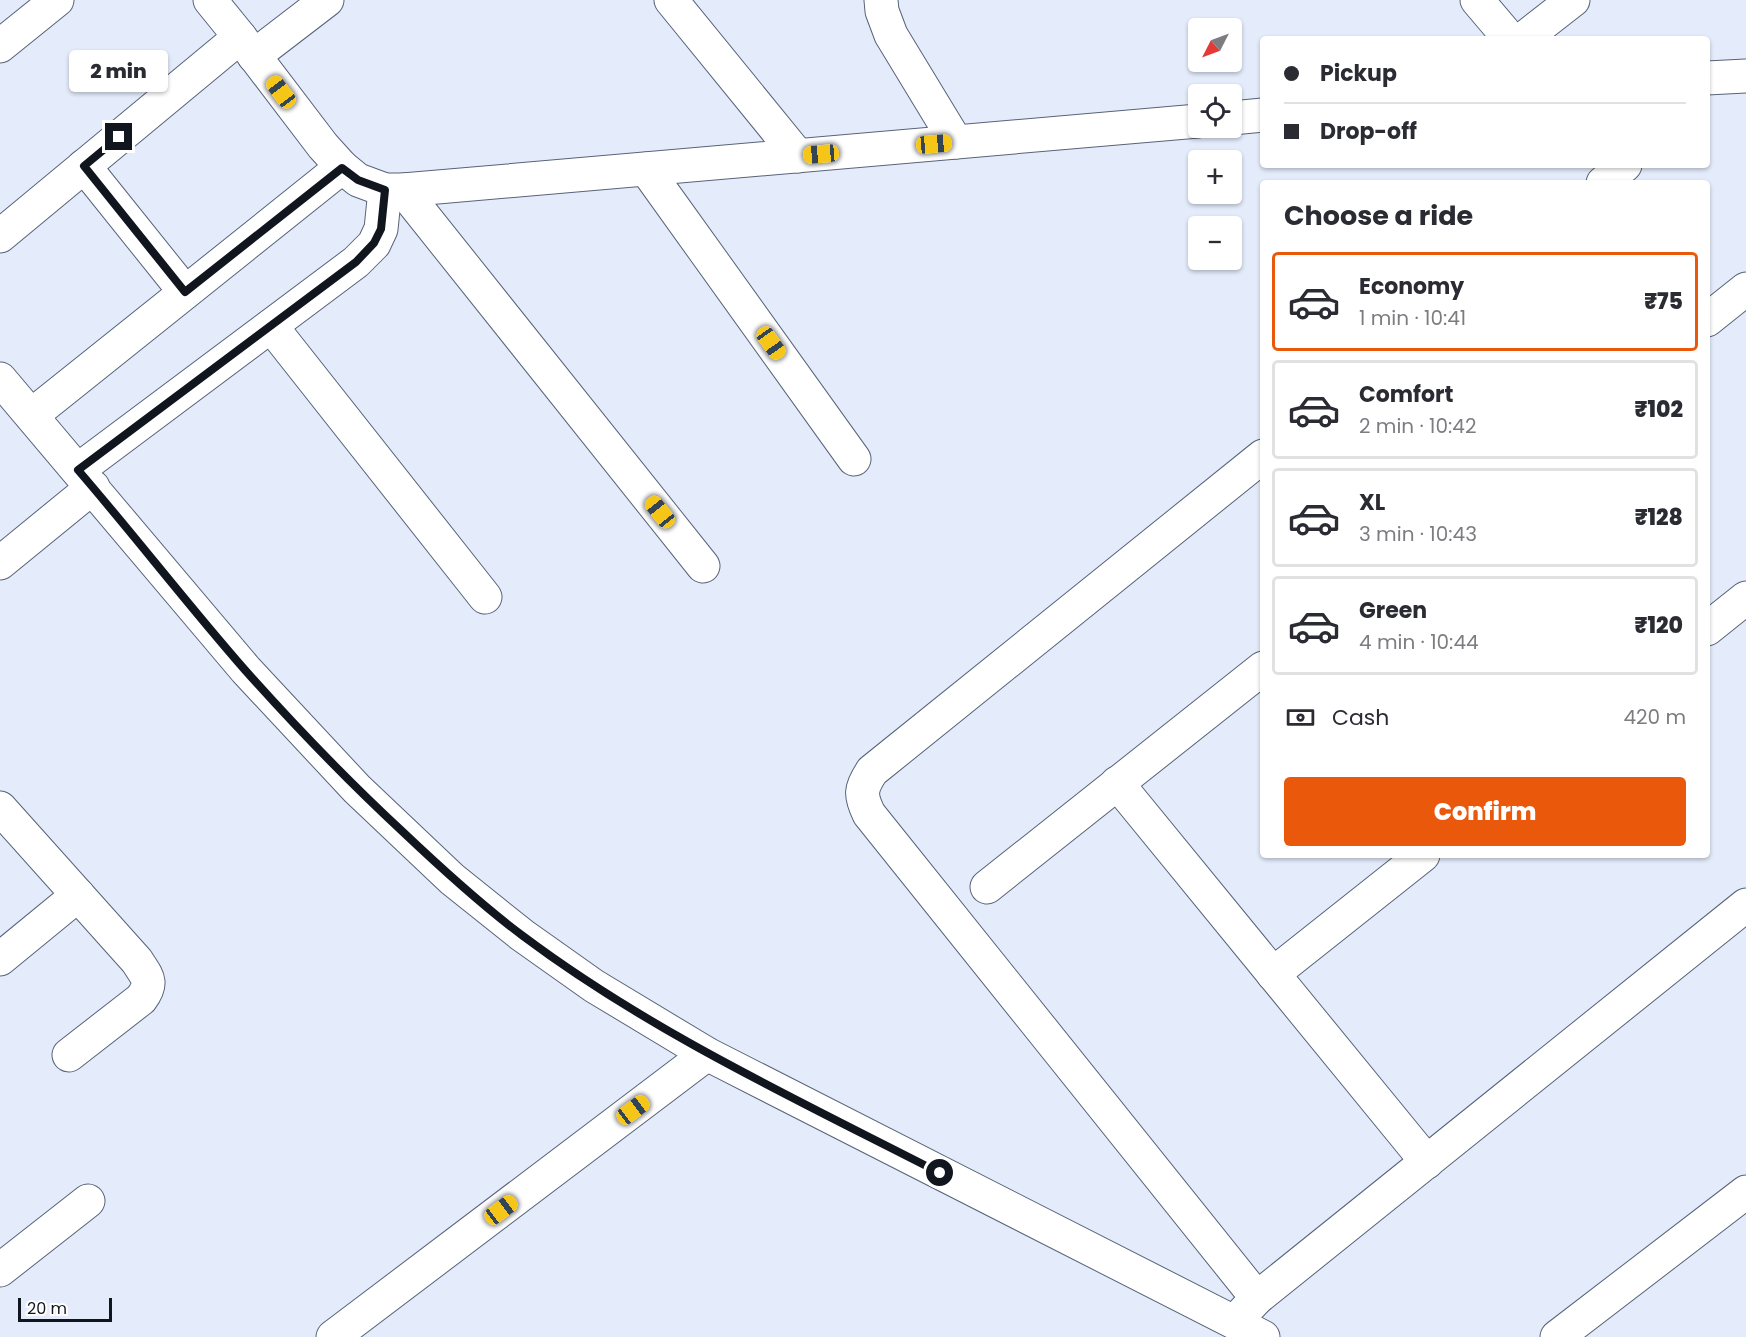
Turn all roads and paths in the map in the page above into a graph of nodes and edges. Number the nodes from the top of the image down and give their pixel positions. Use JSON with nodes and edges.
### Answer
{"nodes":[{"id":1,"x":57,"y":0,"type":"edge"},
{"id":2,"x":210,"y":0,"type":"edge"},
{"id":3,"x":327,"y":0,"type":"edge"},
{"id":4,"x":671,"y":0,"type":"edge"},
{"id":5,"x":881,"y":0,"type":"edge"},
{"id":6,"x":1477,"y":0,"type":"edge"},
{"id":7,"x":1573,"y":0,"type":"edge"},
{"id":8,"x":1507,"y":36,"type":"edge"},
{"id":9,"x":1527,"y":36,"type":"edge"},
{"id":10,"x":0,"y":46,"type":"edge"},
{"id":11,"x":247,"y":46,"type":"junction"},
{"id":12,"x":1746,"y":76,"type":"edge"},
{"id":13,"x":1710,"y":78,"type":"edge"},
{"id":14,"x":1260,"y":115,"type":"edge"},
{"id":15,"x":1242,"y":117,"type":"edge"},
{"id":16,"x":1188,"y":122,"type":"edge"},
{"id":17,"x":956,"y":142,"type":"junction"},
{"id":18,"x":798,"y":156,"type":"junction"},
{"id":19,"x":84,"y":166,"type":"junction"},
{"id":20,"x":342,"y":168,"type":"junction"},
{"id":21,"x":646,"y":168,"type":"junction"},
{"id":22,"x":1622,"y":168,"type":"edge"},
{"id":23,"x":1608,"y":180,"type":"edge"},
{"id":24,"x":394,"y":190,"type":"junction"},
{"id":25,"x":0,"y":236,"type":"edge"},
{"id":26,"x":1746,"y":289,"type":"edge"},
{"id":27,"x":185,"y":292,"type":"junction"},
{"id":28,"x":1710,"y":318,"type":"edge"},
{"id":29,"x":271,"y":326,"type":"junction"},
{"id":30,"x":0,"y":378,"type":"edge"},
{"id":31,"x":32,"y":416,"type":"junction"},
{"id":32,"x":1260,"y":458,"type":"edge"},
{"id":33,"x":854,"y":459,"type":"dead end"},
{"id":34,"x":86,"y":479,"type":"junction"},
{"id":35,"x":0,"y":563,"type":"edge"},
{"id":36,"x":703,"y":566,"type":"dead end"},
{"id":37,"x":485,"y":597,"type":"dead end"},
{"id":38,"x":1746,"y":598,"type":"edge"},
{"id":39,"x":1710,"y":627,"type":"edge"},
{"id":40,"x":1260,"y":670,"type":"edge"},
{"id":41,"x":1117,"y":783,"type":"junction"},
{"id":42,"x":0,"y":808,"type":"edge"},
{"id":43,"x":1419,"y":858,"type":"edge"},
{"id":44,"x":987,"y":887,"type":"dead end"},
{"id":45,"x":78,"y":895,"type":"junction"},
{"id":46,"x":1746,"y":905,"type":"edge"},
{"id":47,"x":0,"y":959,"type":"edge"},
{"id":48,"x":1273,"y":974,"type":"junction"},
{"id":49,"x":707,"y":1054,"type":"junction"},
{"id":50,"x":69,"y":1056,"type":"dead end"},
{"id":51,"x":1427,"y":1162,"type":"junction"},
{"id":52,"x":1746,"y":1192,"type":"edge"},
{"id":53,"x":88,"y":1201,"type":"dead end"},
{"id":54,"x":0,"y":1270,"type":"edge"},
{"id":55,"x":1257,"y":1298,"type":"junction"},
{"id":56,"x":1234,"y":1330,"type":"edge"},
{"id":57,"x":333,"y":1337,"type":"edge"},
{"id":58,"x":1263,"y":1337,"type":"edge"},
{"id":59,"x":1557,"y":1337,"type":"edge"}],
"edges":[{"from":1,"to":10,"type":"street"},
{"from":2,"to":11,"type":"street"},
{"from":3,"to":11,"type":"street"},
{"from":4,"to":18,"type":"street"},
{"from":5,"to":17,"type":"street"},
{"from":6,"to":8,"type":"street"},
{"from":7,"to":9,"type":"street"},
{"from":11,"to":19,"type":"street"},
{"from":11,"to":20,"type":"street"},
{"from":12,"to":13,"type":"street"},
{"from":14,"to":15,"type":"street"},
{"from":16,"to":17,"type":"street"},
{"from":17,"to":18,"type":"street"},
{"from":18,"to":21,"type":"street"},
{"from":19,"to":25,"type":"street"},
{"from":19,"to":27,"type":"street"},
{"from":20,"to":24,"type":"street"},
{"from":20,"to":27,"type":"street"},
{"from":21,"to":24,"type":"street"},
{"from":21,"to":33,"type":"street"},
{"from":22,"to":23,"type":"street"},
{"from":24,"to":29,"type":"street"},
{"from":24,"to":36,"type":"street"},
{"from":26,"to":28,"type":"street"},
{"from":27,"to":31,"type":"street"},
{"from":29,"to":34,"type":"street"},
{"from":29,"to":37,"type":"street"},
{"from":30,"to":31,"type":"street"},
{"from":31,"to":34,"type":"street"},
{"from":32,"to":55,"type":"street"},
{"from":34,"to":35,"type":"street"},
{"from":34,"to":49,"type":"street"},
{"from":38,"to":39,"type":"street"},
{"from":40,"to":41,"type":"street"},
{"from":41,"to":44,"type":"street"},
{"from":41,"to":48,"type":"street"},
{"from":42,"to":45,"type":"street"},
{"from":43,"to":48,"type":"street"},
{"from":45,"to":47,"type":"street"},
{"from":45,"to":50,"type":"street"},
{"from":46,"to":51,"type":"street"},
{"from":48,"to":51,"type":"street"},
{"from":49,"to":56,"type":"street"},
{"from":49,"to":57,"type":"street"},
{"from":51,"to":55,"type":"street"},
{"from":52,"to":59,"type":"street"},
{"from":53,"to":54,"type":"street"},
{"from":55,"to":56,"type":"street"},
{"from":56,"to":58,"type":"street"}]}
